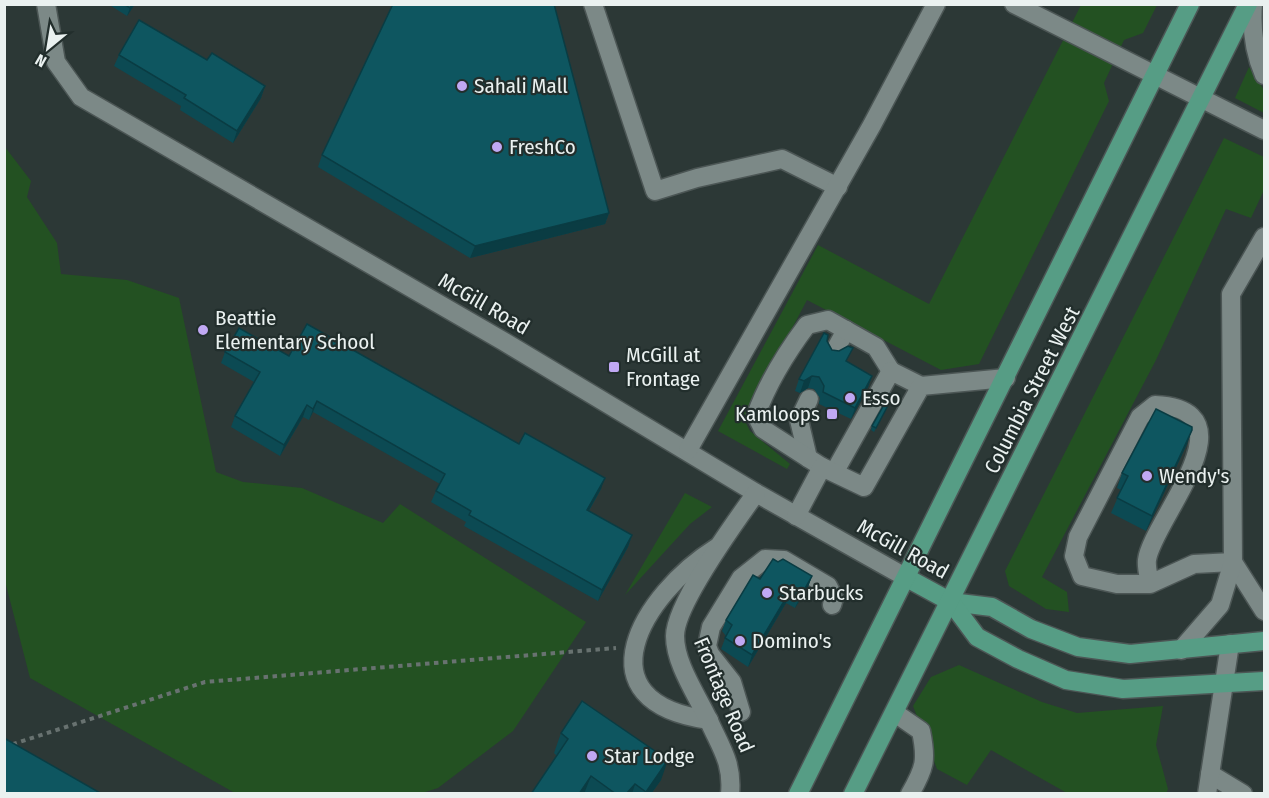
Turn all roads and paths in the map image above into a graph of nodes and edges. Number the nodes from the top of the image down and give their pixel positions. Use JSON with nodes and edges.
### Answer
{"nodes":[{"id":1,"x":46,"y":4,"type":"edge"},
{"id":2,"x":592,"y":4,"type":"edge"},
{"id":3,"x":936,"y":4,"type":"edge"},
{"id":4,"x":1014,"y":4,"type":"edge"},
{"id":5,"x":1190,"y":4,"type":"edge"},
{"id":6,"x":1251,"y":4,"type":"edge"},
{"id":7,"x":1156,"y":74,"type":"junction"},
{"id":8,"x":1264,"y":75,"type":"edge"},
{"id":9,"x":1202,"y":99,"type":"junction"},
{"id":10,"x":1264,"y":130,"type":"edge"},
{"id":11,"x":838,"y":187,"type":"junction"},
{"id":12,"x":1264,"y":237,"type":"edge"},
{"id":13,"x":846,"y":330,"type":"junction"},
{"id":14,"x":834,"y":352,"type":"edge"},
{"id":15,"x":891,"y":371,"type":"junction"},
{"id":16,"x":1006,"y":378,"type":"junction"},
{"id":17,"x":921,"y":386,"type":"junction"},
{"id":18,"x":810,"y":399,"type":"dead end"},
{"id":19,"x":688,"y":450,"type":"junction"},
{"id":20,"x":822,"y":465,"type":"junction"},
{"id":21,"x":756,"y":493,"type":"junction"},
{"id":22,"x":796,"y":516,"type":"junction"},
{"id":23,"x":720,"y":545,"type":"junction"},
{"id":24,"x":1233,"y":562,"type":"junction"},
{"id":25,"x":907,"y":578,"type":"junction"},
{"id":26,"x":1150,"y":584,"type":"junction"},
{"id":27,"x":951,"y":602,"type":"junction"},
{"id":28,"x":832,"y":605,"type":"dead end"},
{"id":29,"x":1264,"y":610,"type":"edge"},
{"id":30,"x":1264,"y":641,"type":"edge"},
{"id":31,"x":1230,"y":644,"type":"junction"},
{"id":32,"x":634,"y":646,"type":"junction"},
{"id":33,"x":1181,"y":650,"type":"junction"},
{"id":34,"x":1264,"y":681,"type":"edge"},
{"id":35,"x":1223,"y":684,"type":"junction"},
{"id":36,"x":741,"y":712,"type":"dead end"},
{"id":37,"x":895,"y":713,"type":"junction"},
{"id":38,"x":709,"y":720,"type":"junction"},
{"id":39,"x":4,"y":747,"type":"edge"},
{"id":40,"x":1210,"y":774,"type":"junction"},
{"id":41,"x":917,"y":791,"type":"edge"},
{"id":42,"x":730,"y":794,"type":"edge"},
{"id":43,"x":798,"y":794,"type":"edge"},
{"id":44,"x":853,"y":794,"type":"edge"},
{"id":45,"x":1207,"y":794,"type":"edge"},
{"id":46,"x":1244,"y":794,"type":"edge"}],
"edges":[{"from":1,"to":19,"type":"street","name":"McGill Road"},
{"from":2,"to":11,"type":"street"},
{"from":3,"to":11,"type":"street"},
{"from":4,"to":7,"type":"street"},
{"from":5,"to":7,"type":"main road","name":"Columbia Street West"},
{"from":6,"to":8,"type":"street"},
{"from":6,"to":9,"type":"main road","name":"Columbia Street West"},
{"from":7,"to":9,"type":"street"},
{"from":7,"to":16,"type":"main road","name":"Columbia Street West"},
{"from":9,"to":10,"type":"street"},
{"from":9,"to":27,"type":"main road","name":"Columbia Street West"},
{"from":11,"to":19,"type":"street"},
{"from":12,"to":24,"type":"street"},
{"from":13,"to":14,"type":"street"},
{"from":13,"to":15,"type":"street"},
{"from":13,"to":20,"type":"street"},
{"from":15,"to":17,"type":"street"},
{"from":15,"to":20,"type":"street"},
{"from":16,"to":17,"type":"street"},
{"from":16,"to":25,"type":"main road","name":"Columbia Street West"},
{"from":17,"to":20,"type":"street"},
{"from":18,"to":20,"type":"street"},
{"from":19,"to":21,"type":"street","name":"McGill Road"},
{"from":20,"to":22,"type":"street"},
{"from":21,"to":22,"type":"street","name":"McGill Road"},
{"from":21,"to":23,"type":"street","name":"Frontage Road"},
{"from":22,"to":25,"type":"street","name":"McGill Road"},
{"from":23,"to":32,"type":"street"},
{"from":23,"to":38,"type":"street","name":"Frontage Road"},
{"from":24,"to":26,"type":"street"},
{"from":24,"to":29,"type":"street"},
{"from":24,"to":33,"type":"street"},
{"from":25,"to":27,"type":"main road","name":"McGill Road"},
{"from":25,"to":43,"type":"main road","name":"Columbia Street West"},
{"from":26,"to":26,"type":"street"},
{"from":27,"to":33,"type":"main road","name":"McGill Road"},
{"from":27,"to":35,"type":"main road","name":"McGill Road"},
{"from":27,"to":37,"type":"main road","name":"Columbia Street West"},
{"from":28,"to":36,"type":"street"},
{"from":30,"to":31,"type":"main road","name":"McGill Road"},
{"from":31,"to":33,"type":"main road","name":"McGill Road"},
{"from":31,"to":35,"type":"street"},
{"from":32,"to":38,"type":"street"},
{"from":32,"to":39,"type":"path"},
{"from":34,"to":35,"type":"main road","name":"McGill Road"},
{"from":35,"to":40,"type":"street"},
{"from":37,"to":41,"type":"street"},
{"from":37,"to":44,"type":"main road","name":"Columbia Street West"},
{"from":38,"to":42,"type":"street","name":"Frontage Road"},
{"from":40,"to":45,"type":"street"},
{"from":40,"to":46,"type":"street"}]}
